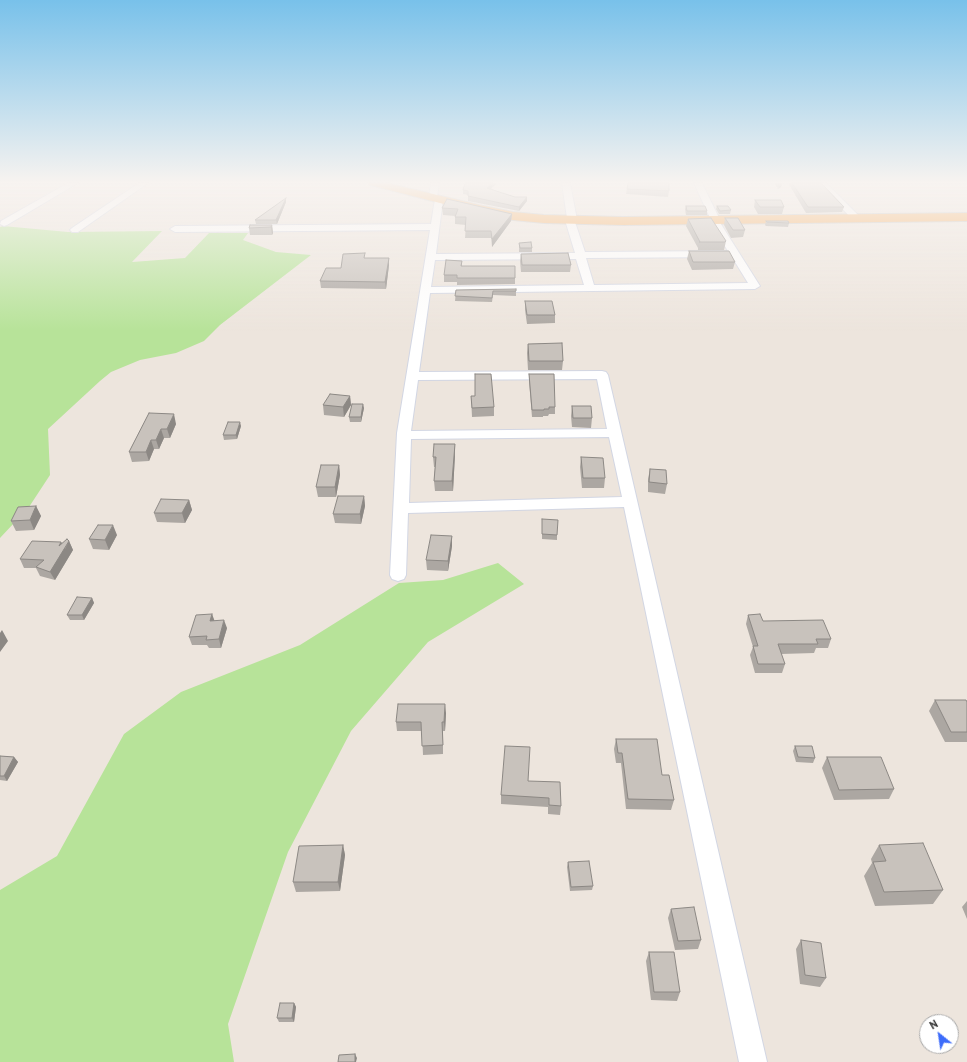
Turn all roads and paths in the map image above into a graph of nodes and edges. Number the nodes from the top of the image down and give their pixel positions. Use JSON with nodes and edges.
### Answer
{"nodes":[{"id":1,"x":433,"y":233,"type":"edge"},
{"id":2,"x":574,"y":233,"type":"edge"},
{"id":3,"x":721,"y":233,"type":"edge"},
{"id":4,"x":734,"y":254,"type":"junction"},
{"id":5,"x":580,"y":255,"type":"junction"},
{"id":6,"x":430,"y":257,"type":"junction"},
{"id":7,"x":590,"y":288,"type":"junction"},
{"id":8,"x":425,"y":290,"type":"junction"},
{"id":9,"x":413,"y":376,"type":"junction"},
{"id":10,"x":615,"y":433,"type":"junction"},
{"id":11,"x":404,"y":435,"type":"junction"},
{"id":12,"x":631,"y":502,"type":"junction"},
{"id":13,"x":401,"y":508,"type":"junction"},
{"id":14,"x":398,"y":575,"type":"dead end"},
{"id":15,"x":753,"y":1062,"type":"edge"}],
"edges":[{"from":1,"to":6,"type":"street"},
{"from":2,"to":5,"type":"street"},
{"from":3,"to":4,"type":"street"},
{"from":4,"to":5,"type":"street"},
{"from":4,"to":7,"type":"street"},
{"from":5,"to":6,"type":"street"},
{"from":5,"to":7,"type":"street"},
{"from":6,"to":8,"type":"street"},
{"from":7,"to":8,"type":"street"},
{"from":8,"to":9,"type":"street"},
{"from":9,"to":10,"type":"street"},
{"from":9,"to":11,"type":"street"},
{"from":10,"to":11,"type":"street"},
{"from":10,"to":12,"type":"street"},
{"from":11,"to":13,"type":"street"},
{"from":12,"to":13,"type":"street"},
{"from":12,"to":15,"type":"street"},
{"from":13,"to":14,"type":"street"}]}
